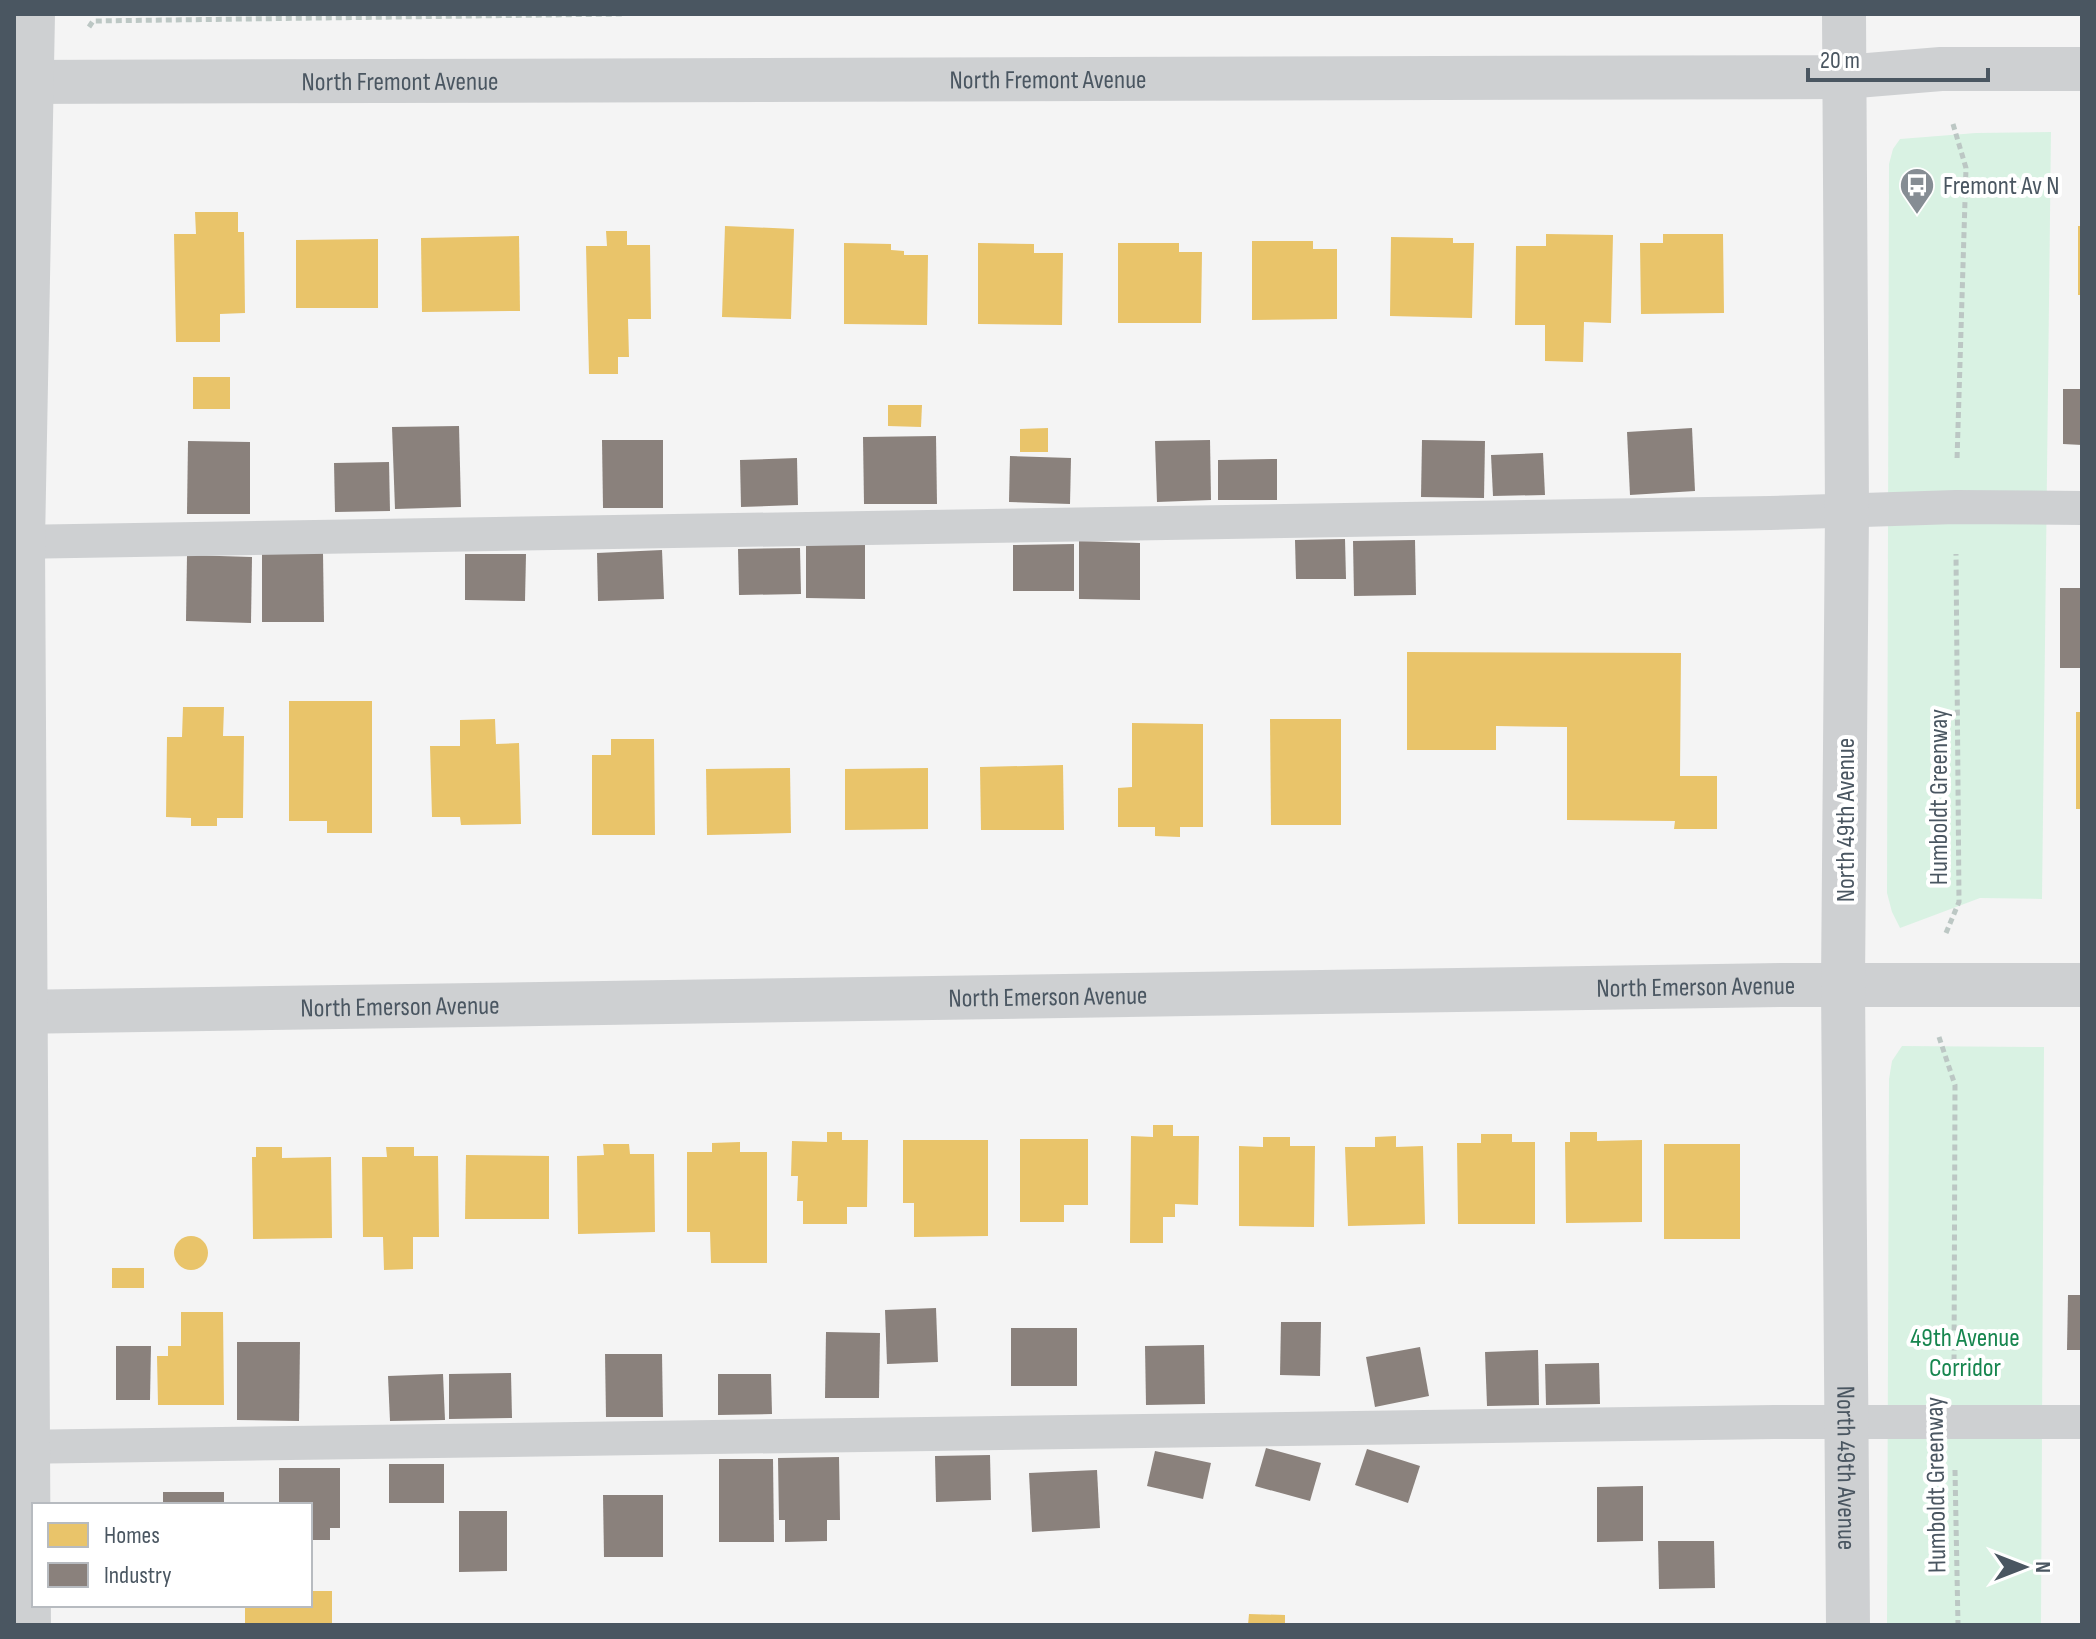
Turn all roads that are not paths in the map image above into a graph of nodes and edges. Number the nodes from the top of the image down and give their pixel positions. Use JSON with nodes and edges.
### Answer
{"nodes":[{"id":1,"x":33,"y":14,"type":"edge"},
{"id":2,"x":1844,"y":14,"type":"edge"},
{"id":3,"x":2082,"y":69,"type":"edge"},
{"id":4,"x":1844,"y":77,"type":"junction"},
{"id":5,"x":23,"y":82,"type":"edge"},
{"id":6,"x":2082,"y":508,"type":"edge"},
{"id":7,"x":1847,"y":511,"type":"junction"},
{"id":8,"x":18,"y":542,"type":"edge"},
{"id":9,"x":1843,"y":984,"type":"junction"},
{"id":10,"x":2082,"y":985,"type":"edge"},
{"id":11,"x":19,"y":1012,"type":"edge"},
{"id":12,"x":1847,"y":1422,"type":"junction"},
{"id":13,"x":2082,"y":1422,"type":"edge"},
{"id":14,"x":21,"y":1446,"type":"edge"},
{"id":15,"x":29,"y":1625,"type":"edge"},
{"id":16,"x":1848,"y":1625,"type":"edge"}],
"edges":[{"from":1,"to":5,"type":"street"},
{"from":2,"to":4,"type":"street","name":"North 49th Avenue"},
{"from":3,"to":4,"type":"street","name":"North Fremont Avenue"},
{"from":4,"to":5,"type":"street","name":"North Fremont Avenue"},
{"from":4,"to":7,"type":"street","name":"North 49th Avenue"},
{"from":5,"to":8,"type":"street"},
{"from":6,"to":7,"type":"lane"},
{"from":7,"to":8,"type":"lane"},
{"from":7,"to":9,"type":"street","name":"North 49th Avenue"},
{"from":8,"to":11,"type":"street"},
{"from":9,"to":10,"type":"street","name":"North Emerson Avenue"},
{"from":9,"to":11,"type":"street","name":"North Emerson Avenue"},
{"from":9,"to":12,"type":"street","name":"North 49th Avenue"},
{"from":11,"to":14,"type":"street"},
{"from":12,"to":13,"type":"lane"},
{"from":12,"to":14,"type":"lane"},
{"from":12,"to":16,"type":"street","name":"North 49th Avenue"},
{"from":14,"to":15,"type":"street"}]}
